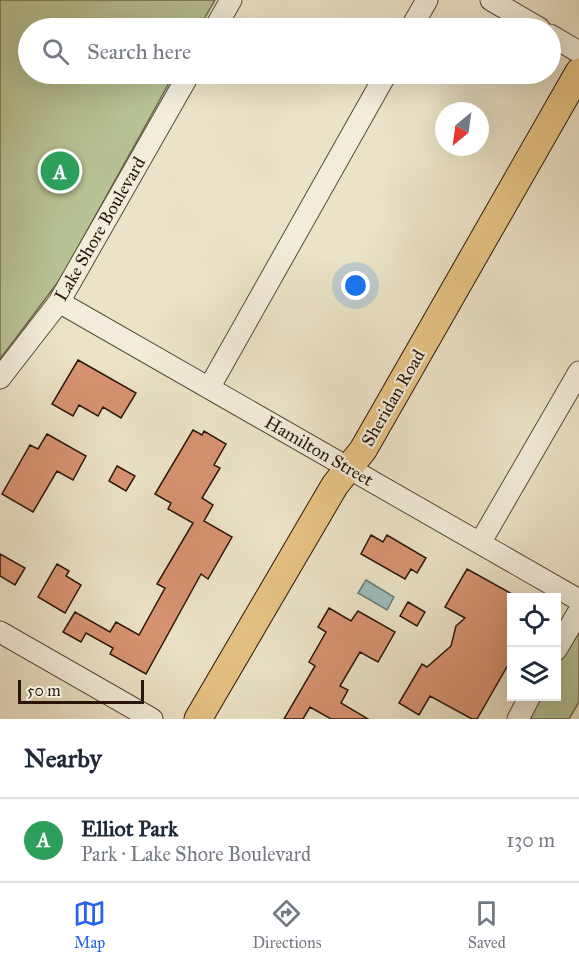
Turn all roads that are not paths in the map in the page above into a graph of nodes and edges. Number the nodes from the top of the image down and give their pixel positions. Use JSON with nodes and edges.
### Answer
{"nodes":[{"id":1,"x":231,"y":0,"type":"edge"},
{"id":2,"x":427,"y":0,"type":"edge"},
{"id":3,"x":491,"y":0,"type":"edge"},
{"id":4,"x":221,"y":18,"type":"edge"},
{"id":5,"x":417,"y":18,"type":"edge"},
{"id":6,"x":522,"y":18,"type":"edge"},
{"id":7,"x":561,"y":41,"type":"edge"},
{"id":8,"x":579,"y":52,"type":"edge"},
{"id":9,"x":579,"y":72,"type":"edge"},
{"id":10,"x":183,"y":84,"type":"edge"},
{"id":11,"x":380,"y":84,"type":"edge"},
{"id":12,"x":58,"y":302,"type":"junction"},
{"id":13,"x":579,"y":372,"type":"edge"},
{"id":14,"x":0,"y":378,"type":"edge"},
{"id":15,"x":209,"y":388,"type":"junction"},
{"id":16,"x":349,"y":468,"type":"junction"},
{"id":17,"x":480,"y":543,"type":"junction"},
{"id":18,"x":579,"y":600,"type":"edge"},
{"id":19,"x":579,"y":611,"type":"edge"},
{"id":20,"x":0,"y":632,"type":"edge"},
{"id":21,"x":558,"y":647,"type":"edge"},
{"id":22,"x":527,"y":701,"type":"edge"},
{"id":23,"x":152,"y":719,"type":"edge"},
{"id":24,"x":198,"y":719,"type":"edge"},
{"id":25,"x":518,"y":719,"type":"edge"}],
"edges":[{"from":1,"to":4,"type":"street"},
{"from":2,"to":5,"type":"street"},
{"from":3,"to":6,"type":"street"},
{"from":7,"to":8,"type":"street"},
{"from":9,"to":16,"type":"main road","name":"Sheridan Road"},
{"from":10,"to":12,"type":"street","name":"Lake Shore Boulevard"},
{"from":11,"to":15,"type":"street"},
{"from":12,"to":14,"type":"street","name":"Lake Shore Boulevard"},
{"from":12,"to":15,"type":"street","name":"Hamilton Street"},
{"from":13,"to":17,"type":"street"},
{"from":15,"to":16,"type":"street","name":"Hamilton Street"},
{"from":16,"to":17,"type":"street","name":"Hamilton Street"},
{"from":16,"to":24,"type":"main road","name":"Sheridan Road"},
{"from":17,"to":18,"type":"street","name":"Hamilton Street"},
{"from":19,"to":21,"type":"street"},
{"from":20,"to":23,"type":"street"},
{"from":22,"to":25,"type":"street"}]}
